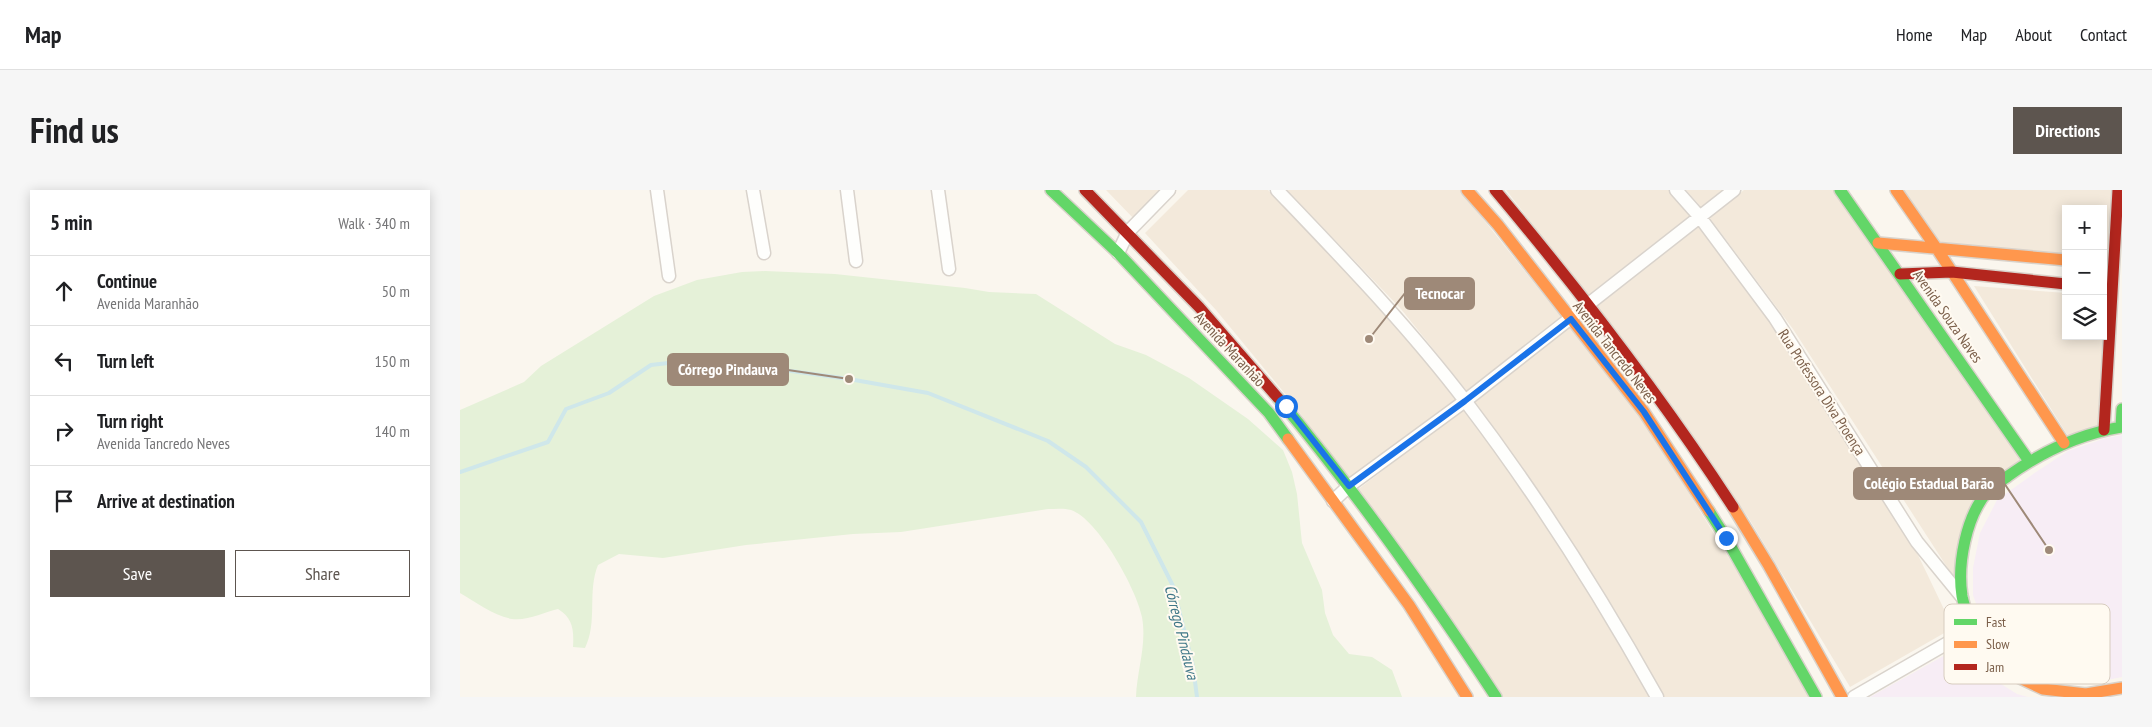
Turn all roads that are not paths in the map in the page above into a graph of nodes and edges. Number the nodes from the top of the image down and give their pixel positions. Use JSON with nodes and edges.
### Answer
{"nodes":[{"id":1,"x":657,"y":190,"type":"edge"},
{"id":2,"x":753,"y":190,"type":"edge"},
{"id":3,"x":847,"y":190,"type":"edge"},
{"id":4,"x":938,"y":190,"type":"edge"},
{"id":5,"x":1051,"y":190,"type":"edge"},
{"id":6,"x":1085,"y":190,"type":"edge"},
{"id":7,"x":1169,"y":190,"type":"edge"},
{"id":8,"x":1277,"y":190,"type":"edge"},
{"id":9,"x":1467,"y":190,"type":"edge"},
{"id":10,"x":1495,"y":190,"type":"edge"},
{"id":11,"x":1676,"y":190,"type":"edge"},
{"id":12,"x":1734,"y":190,"type":"edge"},
{"id":13,"x":1840,"y":190,"type":"edge"},
{"id":14,"x":1896,"y":190,"type":"edge"},
{"id":15,"x":2118,"y":190,"type":"edge"},
{"id":16,"x":1699,"y":216,"type":"junction"},
{"id":17,"x":1128,"y":232,"type":"junction"},
{"id":18,"x":1878,"y":243,"type":"junction"},
{"id":19,"x":1937,"y":249,"type":"junction"},
{"id":20,"x":764,"y":253,"type":"dead end"},
{"id":21,"x":1118,"y":253,"type":"junction"},
{"id":22,"x":2062,"y":260,"type":"edge"},
{"id":23,"x":856,"y":262,"type":"dead end"},
{"id":24,"x":2113,"y":265,"type":"edge"},
{"id":25,"x":949,"y":269,"type":"dead end"},
{"id":26,"x":1952,"y":272,"type":"junction"},
{"id":27,"x":1900,"y":274,"type":"junction"},
{"id":28,"x":669,"y":276,"type":"dead end"},
{"id":29,"x":2062,"y":284,"type":"edge"},
{"id":30,"x":2112,"y":288,"type":"edge"},
{"id":31,"x":1590,"y":305,"type":"junction"},
{"id":32,"x":1571,"y":319,"type":"junction"},
{"id":33,"x":1465,"y":401,"type":"junction"},
{"id":34,"x":2122,"y":408,"type":"edge"},
{"id":35,"x":2121,"y":427,"type":"edge"},
{"id":36,"x":2104,"y":430,"type":"junction"},
{"id":37,"x":2064,"y":442,"type":"junction"},
{"id":38,"x":2030,"y":461,"type":"junction"},
{"id":39,"x":1349,"y":486,"type":"junction"},
{"id":40,"x":1333,"y":501,"type":"junction"},
{"id":41,"x":1962,"y":597,"type":"junction"},
{"id":42,"x":1964,"y":604,"type":"edge"},
{"id":43,"x":1944,"y":645,"type":"edge"},
{"id":44,"x":2032,"y":684,"type":"edge"},
{"id":45,"x":2122,"y":688,"type":"edge"},
{"id":46,"x":1467,"y":697,"type":"edge"},
{"id":47,"x":1496,"y":697,"type":"edge"},
{"id":48,"x":1657,"y":697,"type":"edge"},
{"id":49,"x":1816,"y":697,"type":"edge"},
{"id":50,"x":1842,"y":697,"type":"edge"},
{"id":51,"x":1854,"y":697,"type":"edge"}],
"edges":[{"from":1,"to":28,"type":"street"},
{"from":2,"to":20,"type":"street"},
{"from":3,"to":23,"type":"street"},
{"from":4,"to":25,"type":"street"},
{"from":5,"to":21,"type":"street","name":"Avenida Maranhão"},
{"from":6,"to":17,"type":"street","name":"Avenida Maranhão"},
{"from":7,"to":17,"type":"street"},
{"from":8,"to":33,"type":"street"},
{"from":9,"to":32,"type":"street","name":"Avenida Tancredo Neves"},
{"from":10,"to":31,"type":"street","name":"Avenida Tancredo Neves"},
{"from":11,"to":16,"type":"street","name":"Rua Professora Diva Proença"},
{"from":12,"to":16,"type":"street"},
{"from":13,"to":18,"type":"street","name":"Avenida Souza Naves"},
{"from":14,"to":19,"type":"street","name":"Avenida Souza Naves"},
{"from":15,"to":24,"type":"street"},
{"from":16,"to":31,"type":"street"},
{"from":16,"to":41,"type":"street","name":"Rua Professora Diva Proença"},
{"from":17,"to":21,"type":"street"},
{"from":17,"to":39,"type":"street","name":"Avenida Maranhão"},
{"from":18,"to":19,"type":"street"},
{"from":18,"to":27,"type":"street","name":"Avenida Souza Naves"},
{"from":19,"to":22,"type":"street"},
{"from":19,"to":26,"type":"street","name":"Avenida Souza Naves"},
{"from":21,"to":40,"type":"street","name":"Avenida Maranhão"},
{"from":24,"to":30,"type":"street"},
{"from":26,"to":27,"type":"street"},
{"from":26,"to":29,"type":"street"},
{"from":26,"to":37,"type":"street","name":"Avenida Souza Naves"},
{"from":27,"to":38,"type":"street","name":"Avenida Souza Naves"},
{"from":30,"to":36,"type":"street"},
{"from":31,"to":32,"type":"street"},
{"from":31,"to":50,"type":"street","name":"Avenida Tancredo Neves"},
{"from":32,"to":33,"type":"street"},
{"from":32,"to":49,"type":"street","name":"Avenida Tancredo Neves"},
{"from":33,"to":39,"type":"street"},
{"from":33,"to":48,"type":"street"},
{"from":34,"to":35,"type":"street"},
{"from":35,"to":36,"type":"street"},
{"from":36,"to":37,"type":"street"},
{"from":37,"to":38,"type":"street"},
{"from":38,"to":41,"type":"street"},
{"from":39,"to":40,"type":"street"},
{"from":39,"to":47,"type":"street","name":"Avenida Maranhão"},
{"from":40,"to":46,"type":"street","name":"Avenida Maranhão"},
{"from":41,"to":42,"type":"street"},
{"from":43,"to":51,"type":"street"},
{"from":44,"to":45,"type":"street"}]}
